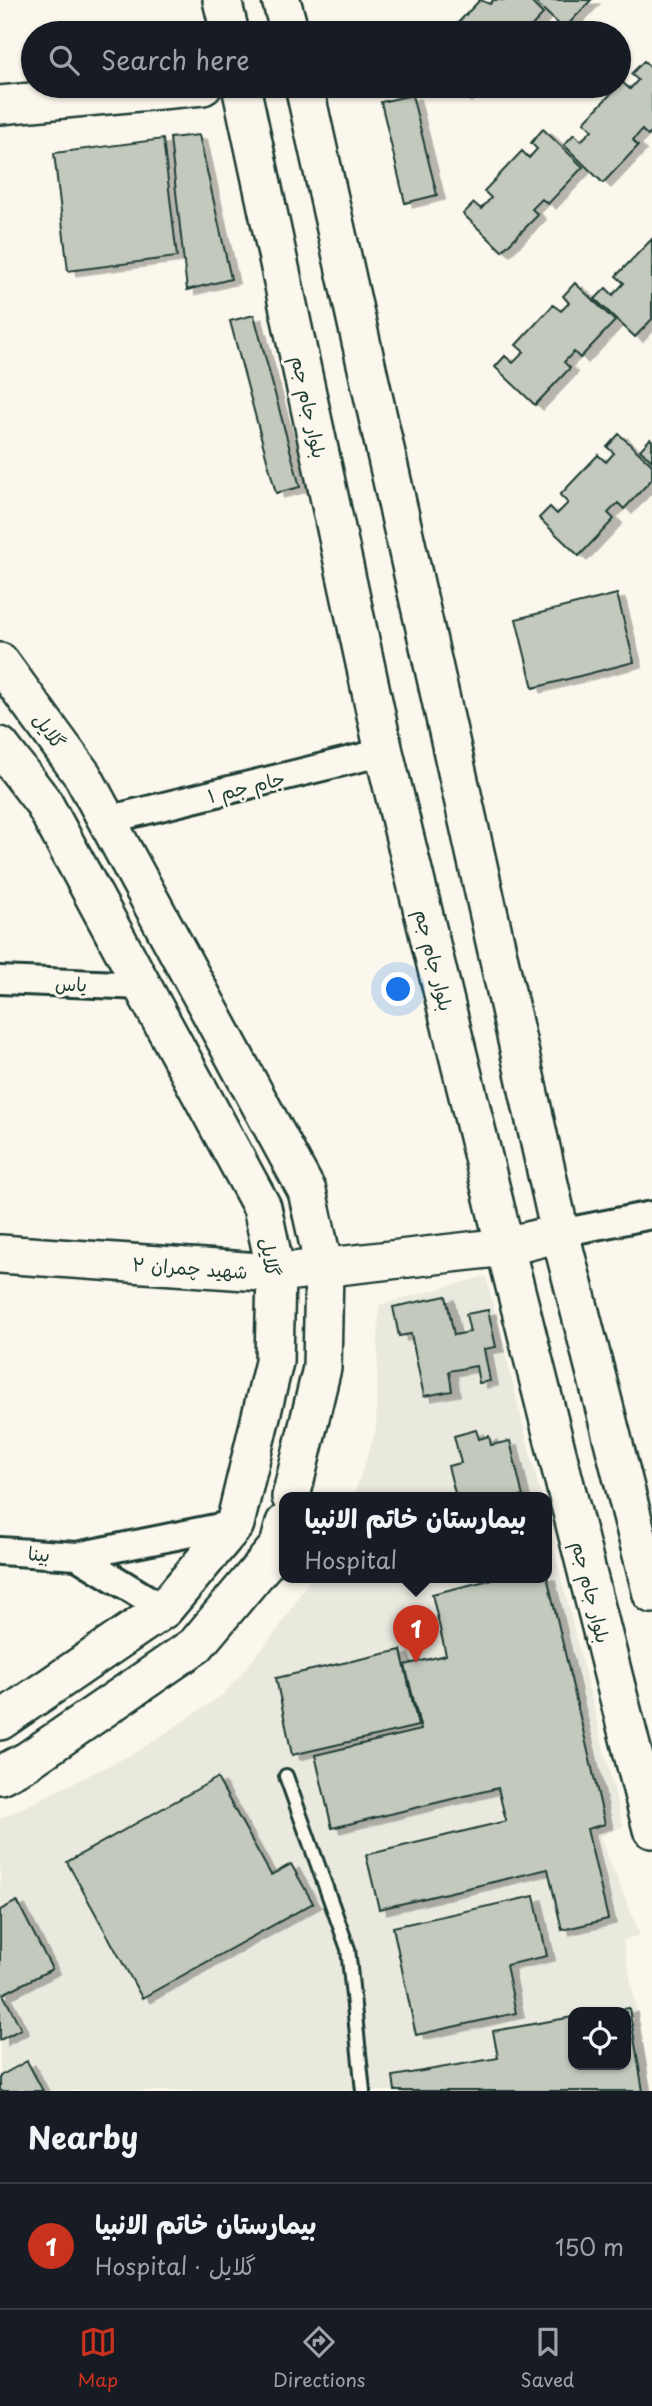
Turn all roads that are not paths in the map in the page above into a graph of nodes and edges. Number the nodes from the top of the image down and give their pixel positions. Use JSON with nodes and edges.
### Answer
{"nodes":[{"id":1,"x":222,"y":0,"type":"edge"},
{"id":2,"x":281,"y":0,"type":"edge"},
{"id":3,"x":226,"y":21,"type":"edge"},
{"id":4,"x":287,"y":21,"type":"edge"},
{"id":5,"x":75,"y":98,"type":"edge"},
{"id":6,"x":244,"y":98,"type":"edge"},
{"id":7,"x":307,"y":98,"type":"edge"},
{"id":8,"x":0,"y":105,"type":"edge"},
{"id":9,"x":0,"y":662,"type":"edge"},
{"id":10,"x":0,"y":746,"type":"edge"},
{"id":11,"x":384,"y":752,"type":"junction"},
{"id":12,"x":107,"y":820,"type":"junction"},
{"id":13,"x":0,"y":980,"type":"edge"},
{"id":14,"x":143,"y":986,"type":"junction"},
{"id":15,"x":652,"y":1214,"type":"edge"},
{"id":16,"x":560,"y":1233,"type":"junction"},
{"id":17,"x":505,"y":1247,"type":"junction"},
{"id":18,"x":0,"y":1254,"type":"edge"},
{"id":19,"x":324,"y":1268,"type":"junction"},
{"id":20,"x":276,"y":1273,"type":"junction"},
{"id":21,"x":292,"y":1492,"type":"edge"},
{"id":22,"x":236,"y":1524,"type":"junction"},
{"id":23,"x":279,"y":1546,"type":"edge"},
{"id":24,"x":0,"y":1551,"type":"edge"},
{"id":25,"x":77,"y":1556,"type":"junction"},
{"id":26,"x":652,"y":1594,"type":"edge"},
{"id":27,"x":164,"y":1609,"type":"junction"},
{"id":28,"x":0,"y":1721,"type":"edge"},
{"id":29,"x":0,"y":1775,"type":"edge"},
{"id":30,"x":286,"y":1776,"type":"dead end"},
{"id":31,"x":652,"y":1829,"type":"edge"},
{"id":32,"x":363,"y":2091,"type":"edge"}],
"edges":[{"from":1,"to":3,"type":"main road"},
{"from":2,"to":4,"type":"main road"},
{"from":5,"to":8,"type":"main road"},
{"from":6,"to":11,"type":"main road","name":"بلوار جام جم"},
{"from":7,"to":16,"type":"main road"},
{"from":9,"to":12,"type":"main road","name":"گلایل"},
{"from":10,"to":14,"type":"main road","name":"گلایل"},
{"from":11,"to":12,"type":"street","name":"جام جم ۱"},
{"from":11,"to":17,"type":"main road","name":"بلوار جام جم"},
{"from":12,"to":19,"type":"main road","name":"گلایل"},
{"from":13,"to":14,"type":"street","name":"یاس"},
{"from":14,"to":20,"type":"main road","name":"گلایل"},
{"from":15,"to":16,"type":"street"},
{"from":16,"to":17,"type":"main road","name":"شهید چمران ۲"},
{"from":16,"to":26,"type":"main road"},
{"from":17,"to":19,"type":"main road","name":"شهید چمران ۲"},
{"from":17,"to":31,"type":"main road","name":"بلوار جام جم"},
{"from":18,"to":20,"type":"main road","name":"شهید چمران ۲"},
{"from":19,"to":20,"type":"main road","name":"شهید چمران ۲"},
{"from":19,"to":21,"type":"main road","name":"گلایل"},
{"from":20,"to":22,"type":"main road","name":"گلایل"},
{"from":22,"to":25,"type":"street"},
{"from":22,"to":27,"type":"main road","name":"گلایل"},
{"from":23,"to":29,"type":"main road"},
{"from":24,"to":25,"type":"street","name":"بینا"},
{"from":25,"to":27,"type":"street"},
{"from":27,"to":28,"type":"main road","name":"گلایل"},
{"from":30,"to":32,"type":"lane"}]}
